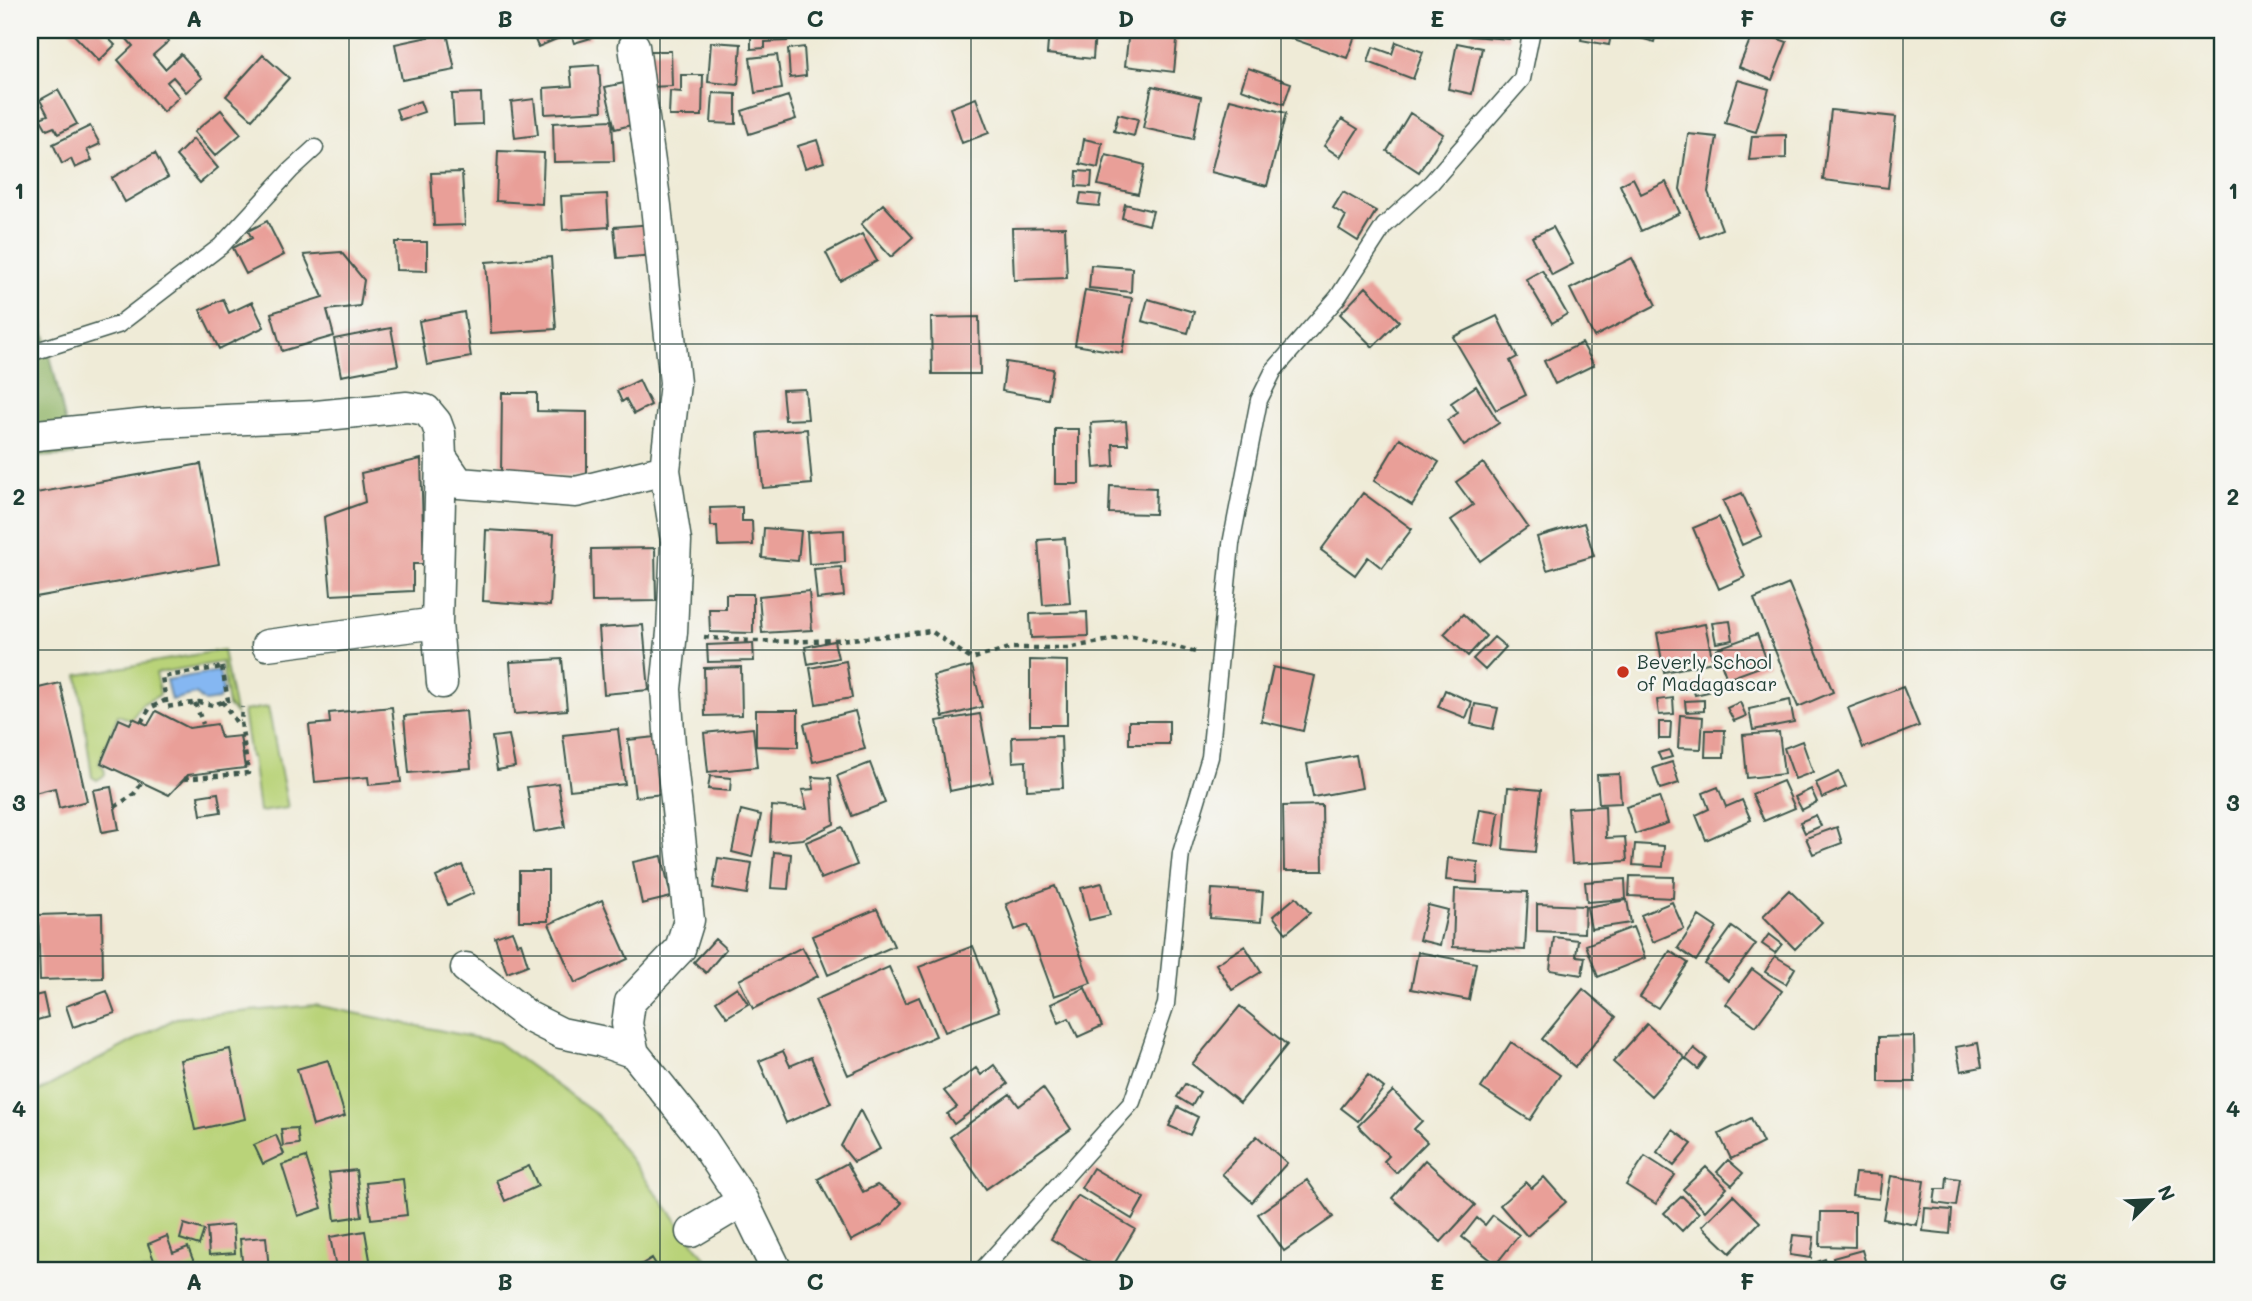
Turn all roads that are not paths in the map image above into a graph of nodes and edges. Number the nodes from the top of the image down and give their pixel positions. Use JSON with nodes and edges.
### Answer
{"nodes":[{"id":1,"x":1532,"y":30,"type":"edge"},
{"id":2,"x":634,"y":46,"type":"dead end"},
{"id":3,"x":315,"y":148,"type":"dead end"},
{"id":4,"x":30,"y":353,"type":"edge"},
{"id":5,"x":30,"y":433,"type":"edge"},
{"id":6,"x":441,"y":457,"type":"junction"},
{"id":7,"x":665,"y":470,"type":"junction"},
{"id":8,"x":438,"y":623,"type":"junction"},
{"id":9,"x":267,"y":645,"type":"dead end"},
{"id":10,"x":442,"y":682,"type":"dead end"},
{"id":11,"x":466,"y":968,"type":"dead end"},
{"id":12,"x":634,"y":1053,"type":"junction"},
{"id":13,"x":743,"y":1201,"type":"junction"},
{"id":14,"x":691,"y":1232,"type":"dead end"},
{"id":15,"x":777,"y":1271,"type":"edge"},
{"id":16,"x":981,"y":1271,"type":"edge"}],
"edges":[{"from":1,"to":16,"type":"lane"},
{"from":2,"to":7,"type":"street"},
{"from":3,"to":4,"type":"lane"},
{"from":5,"to":6,"type":"street"},
{"from":6,"to":7,"type":"street"},
{"from":6,"to":8,"type":"street"},
{"from":7,"to":12,"type":"street"},
{"from":8,"to":9,"type":"street"},
{"from":8,"to":10,"type":"street"},
{"from":11,"to":12,"type":"street"},
{"from":12,"to":13,"type":"street"},
{"from":13,"to":14,"type":"street"},
{"from":13,"to":15,"type":"street"}]}
